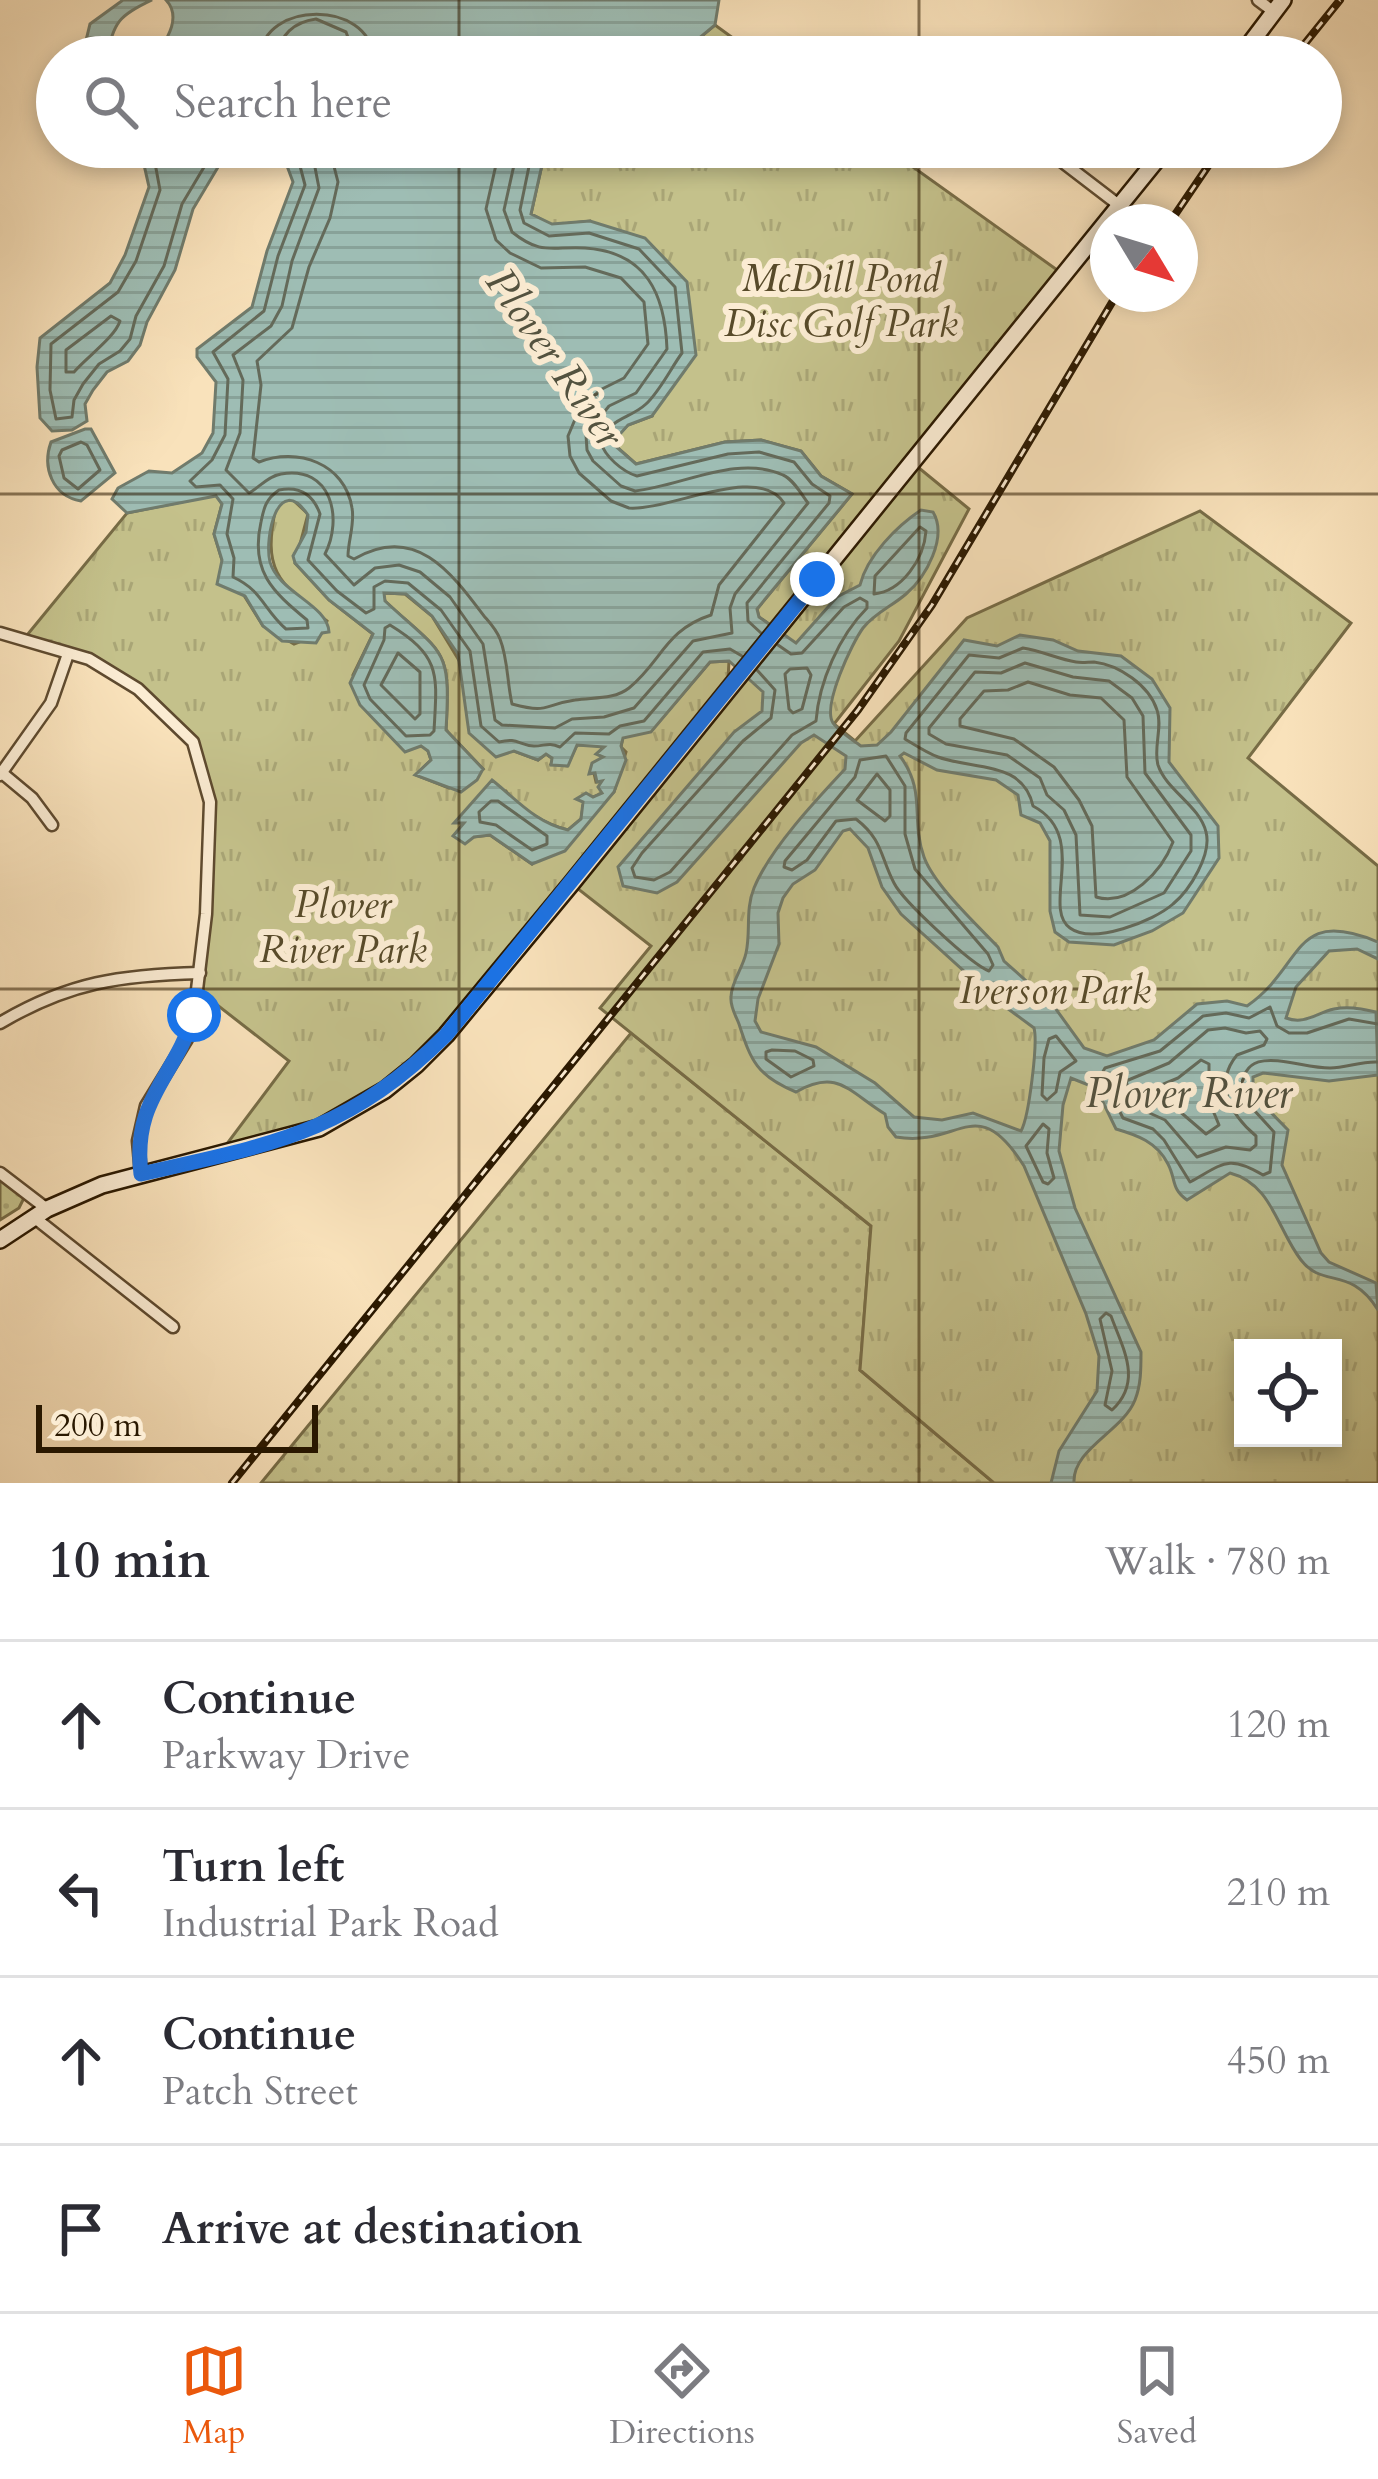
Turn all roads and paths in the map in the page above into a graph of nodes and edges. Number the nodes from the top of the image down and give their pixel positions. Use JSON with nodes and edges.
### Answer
{"nodes":[{"id":1,"x":1258,"y":0,"type":"edge"},
{"id":2,"x":1279,"y":6,"type":"edge"},
{"id":3,"x":1256,"y":36,"type":"edge"},
{"id":4,"x":1070,"y":168,"type":"edge"},
{"id":5,"x":1150,"y":168,"type":"edge"},
{"id":6,"x":1117,"y":204,"type":"edge"},
{"id":7,"x":1122,"y":204,"type":"edge"},
{"id":8,"x":1090,"y":243,"type":"edge"},
{"id":9,"x":0,"y":633,"type":"edge"},
{"id":10,"x":68,"y":654,"type":"junction"},
{"id":11,"x":1,"y":774,"type":"edge"},
{"id":12,"x":52,"y":825,"type":"dead end"},
{"id":13,"x":200,"y":973,"type":"junction"},
{"id":14,"x":0,"y":1023,"type":"edge"},
{"id":15,"x":0,"y":1173,"type":"edge"},
{"id":16,"x":141,"y":1174,"type":"junction"},
{"id":17,"x":41,"y":1213,"type":"junction"},
{"id":18,"x":0,"y":1240,"type":"edge"},
{"id":19,"x":173,"y":1327,"type":"dead end"}],
"edges":[{"from":1,"to":2,"type":"street"},
{"from":2,"to":3,"type":"street"},
{"from":4,"to":6,"type":"street"},
{"from":5,"to":7,"type":"street"},
{"from":8,"to":16,"type":"street"},
{"from":9,"to":10,"type":"street"},
{"from":10,"to":11,"type":"street"},
{"from":10,"to":13,"type":"street"},
{"from":11,"to":12,"type":"street"},
{"from":13,"to":14,"type":"street"},
{"from":13,"to":16,"type":"street"},
{"from":15,"to":17,"type":"street"},
{"from":16,"to":17,"type":"street"},
{"from":17,"to":18,"type":"street"},
{"from":17,"to":19,"type":"street"}]}
